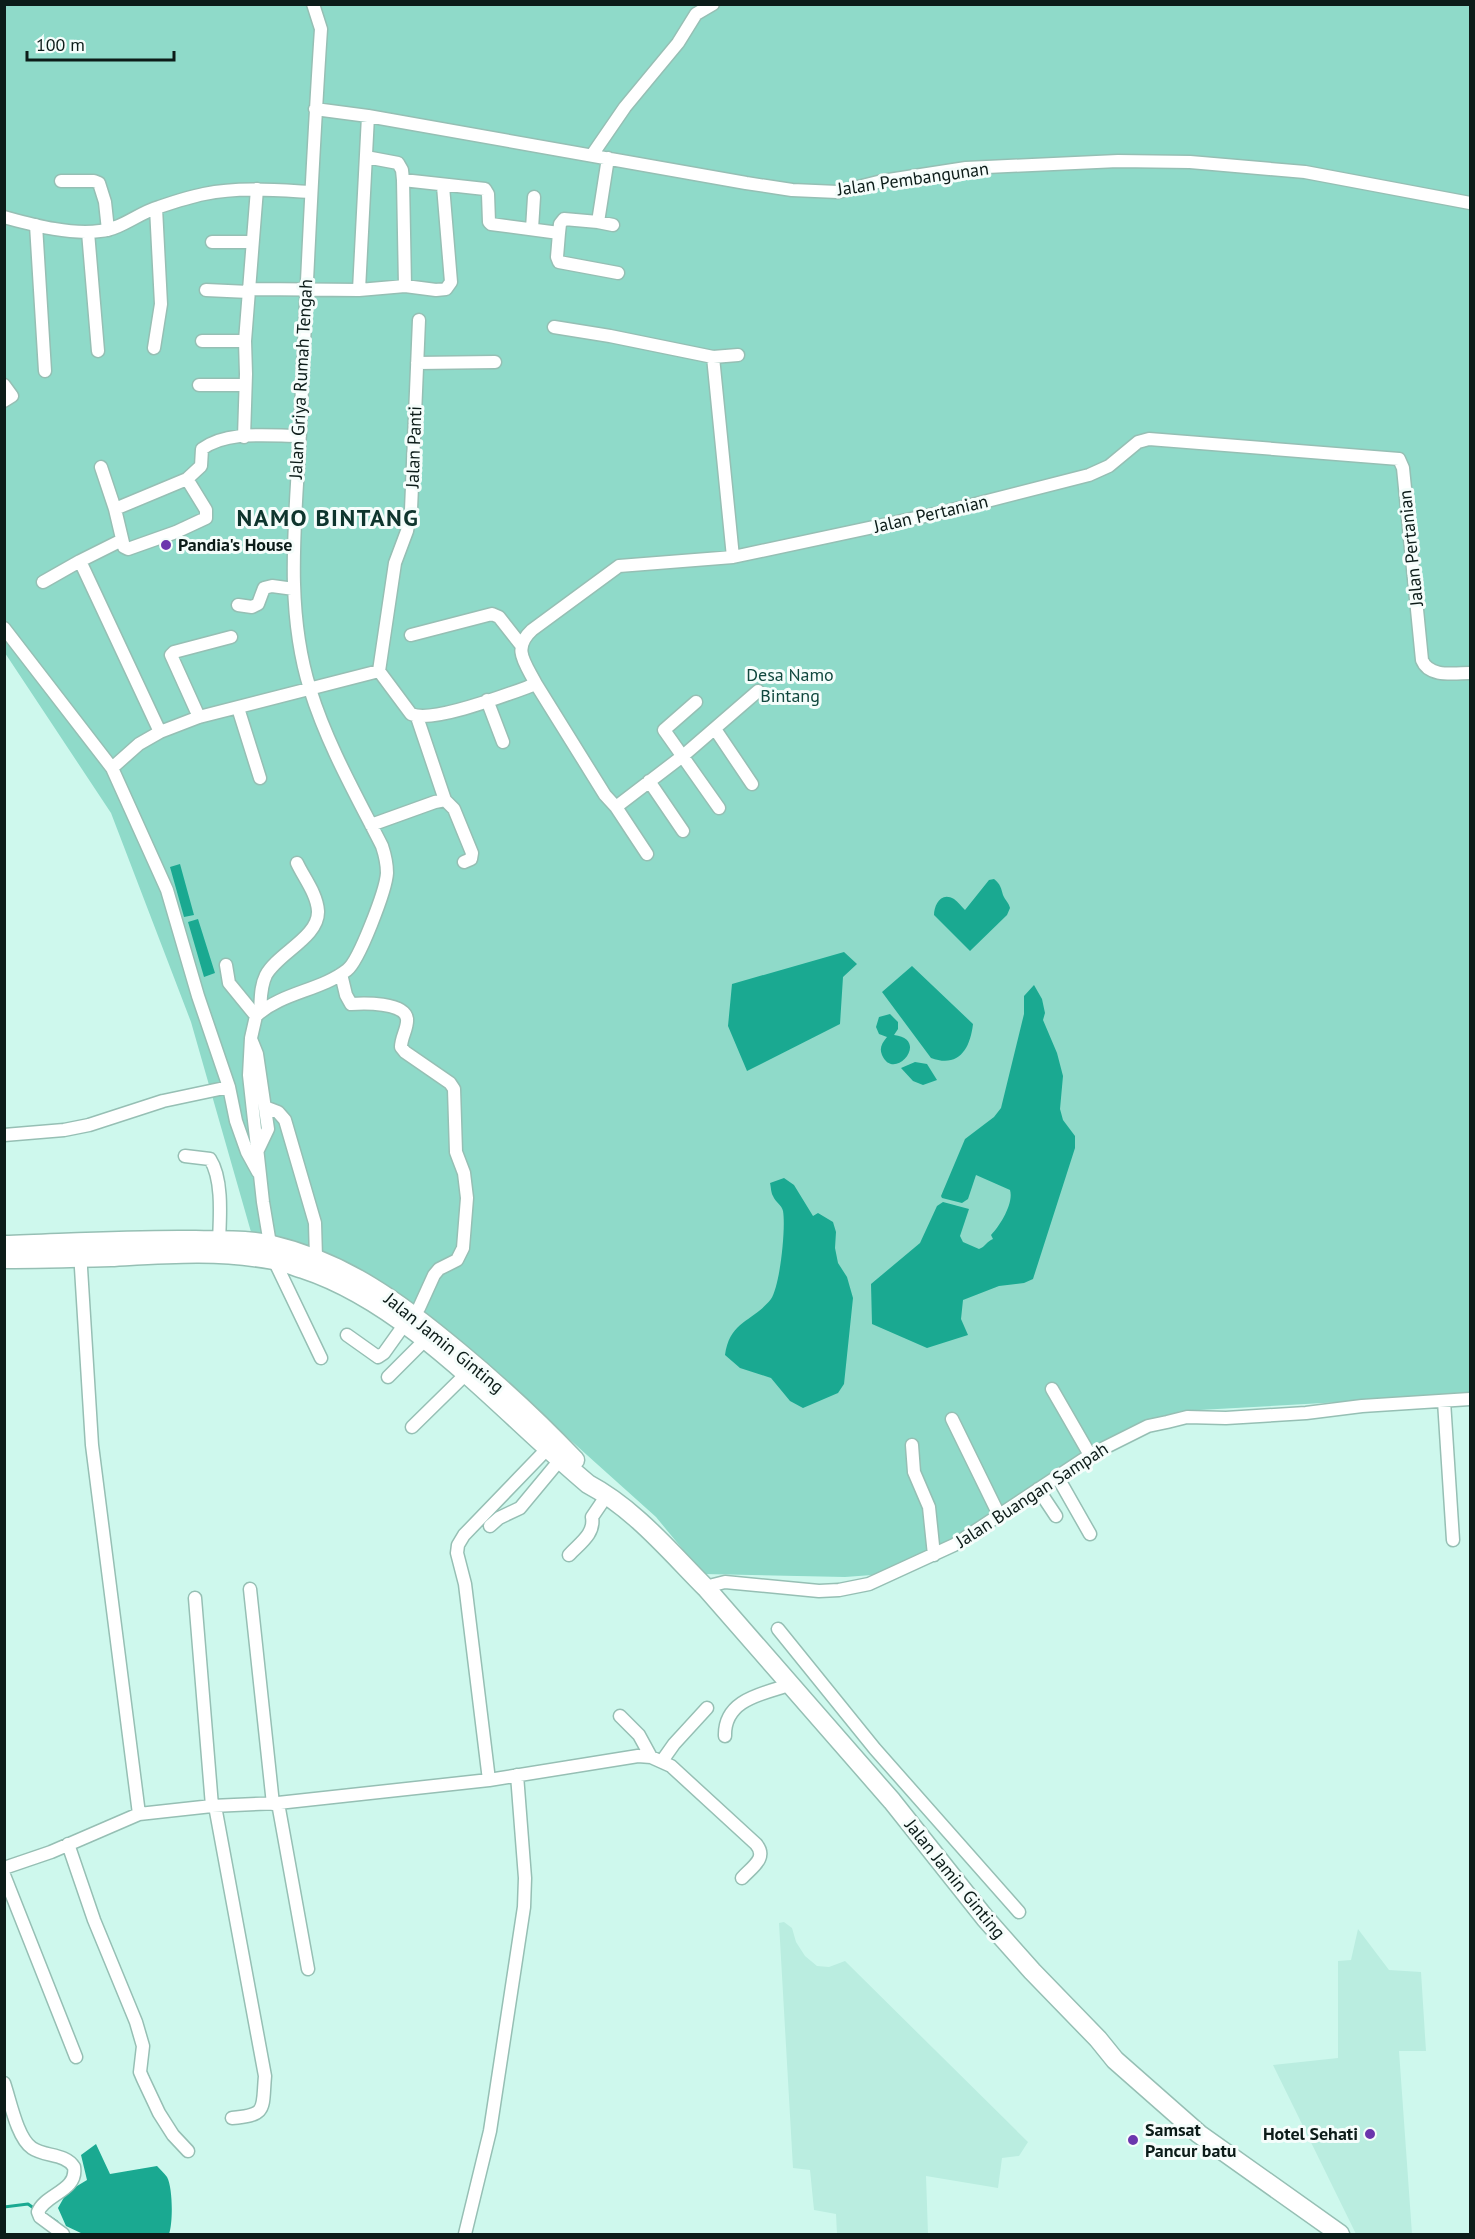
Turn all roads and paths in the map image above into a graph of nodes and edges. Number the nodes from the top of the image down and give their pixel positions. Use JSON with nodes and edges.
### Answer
{"nodes":[{"id":1,"x":313,"y":4,"type":"edge"},
{"id":2,"x":713,"y":4,"type":"edge"},
{"id":3,"x":315,"y":109,"type":"junction"},
{"id":4,"x":368,"y":116,"type":"junction"},
{"id":5,"x":591,"y":155,"type":"junction"},
{"id":6,"x":366,"y":157,"type":"junction"},
{"id":7,"x":608,"y":159,"type":"junction"},
{"id":8,"x":403,"y":180,"type":"junction"},
{"id":9,"x":61,"y":181,"type":"dead end"},
{"id":10,"x":443,"y":186,"type":"junction"},
{"id":11,"x":257,"y":189,"type":"junction"},
{"id":12,"x":310,"y":192,"type":"junction"},
{"id":13,"x":534,"y":197,"type":"dead end"},
{"id":14,"x":1470,"y":203,"type":"edge"},
{"id":15,"x":156,"y":207,"type":"junction"},
{"id":16,"x":4,"y":217,"type":"edge"},
{"id":17,"x":598,"y":222,"type":"junction"},
{"id":18,"x":36,"y":225,"type":"junction"},
{"id":19,"x":613,"y":225,"type":"dead end"},
{"id":20,"x":532,"y":229,"type":"junction"},
{"id":21,"x":108,"y":230,"type":"junction"},
{"id":22,"x":88,"y":232,"type":"junction"},
{"id":23,"x":559,"y":232,"type":"junction"},
{"id":24,"x":212,"y":242,"type":"dead end"},
{"id":25,"x":252,"y":242,"type":"junction"},
{"id":26,"x":618,"y":273,"type":"dead end"},
{"id":27,"x":405,"y":286,"type":"junction"},
{"id":28,"x":206,"y":290,"type":"dead end"},
{"id":29,"x":306,"y":290,"type":"junction"},
{"id":30,"x":359,"y":290,"type":"junction"},
{"id":31,"x":249,"y":291,"type":"junction"},
{"id":32,"x":419,"y":320,"type":"dead end"},
{"id":33,"x":554,"y":327,"type":"dead end"},
{"id":34,"x":202,"y":341,"type":"dead end"},
{"id":35,"x":245,"y":341,"type":"junction"},
{"id":36,"x":154,"y":348,"type":"dead end"},
{"id":37,"x":403,"y":350,"type":"dead end"},
{"id":38,"x":98,"y":351,"type":"dead end"},
{"id":39,"x":738,"y":354,"type":"dead end"},
{"id":40,"x":417,"y":357,"type":"junction"},
{"id":41,"x":713,"y":357,"type":"junction"},
{"id":42,"x":495,"y":362,"type":"dead end"},
{"id":43,"x":45,"y":370,"type":"dead end"},
{"id":44,"x":4,"y":385,"type":"edge"},
{"id":45,"x":199,"y":385,"type":"dead end"},
{"id":46,"x":245,"y":385,"type":"junction"},
{"id":47,"x":4,"y":401,"type":"edge"},
{"id":48,"x":300,"y":436,"type":"junction"},
{"id":49,"x":244,"y":437,"type":"junction"},
{"id":50,"x":101,"y":467,"type":"dead end"},
{"id":51,"x":187,"y":479,"type":"junction"},
{"id":52,"x":115,"y":509,"type":"junction"},
{"id":53,"x":122,"y":540,"type":"junction"},
{"id":54,"x":733,"y":557,"type":"junction"},
{"id":55,"x":80,"y":561,"type":"junction"},
{"id":56,"x":43,"y":582,"type":"dead end"},
{"id":57,"x":294,"y":589,"type":"junction"},
{"id":58,"x":238,"y":605,"type":"dead end"},
{"id":59,"x":4,"y":628,"type":"edge"},
{"id":60,"x":411,"y":635,"type":"dead end"},
{"id":61,"x":231,"y":637,"type":"dead end"},
{"id":62,"x":520,"y":645,"type":"junction"},
{"id":63,"x":379,"y":671,"type":"junction"},
{"id":64,"x":1470,"y":673,"type":"edge"},
{"id":65,"x":536,"y":684,"type":"junction"},
{"id":66,"x":310,"y":689,"type":"junction"},
{"id":67,"x":758,"y":691,"type":"dead end"},
{"id":68,"x":487,"y":700,"type":"junction"},
{"id":69,"x":696,"y":702,"type":"dead end"},
{"id":70,"x":238,"y":708,"type":"junction"},
{"id":71,"x":199,"y":717,"type":"junction"},
{"id":72,"x":417,"y":717,"type":"junction"},
{"id":73,"x":715,"y":729,"type":"junction"},
{"id":74,"x":160,"y":732,"type":"junction"},
{"id":75,"x":503,"y":742,"type":"dead end"},
{"id":76,"x":684,"y":755,"type":"junction"},
{"id":77,"x":112,"y":768,"type":"junction"},
{"id":78,"x":260,"y":778,"type":"dead end"},
{"id":79,"x":649,"y":781,"type":"junction"},
{"id":80,"x":752,"y":784,"type":"dead end"},
{"id":81,"x":445,"y":800,"type":"junction"},
{"id":82,"x":616,"y":807,"type":"junction"},
{"id":83,"x":719,"y":808,"type":"dead end"},
{"id":84,"x":371,"y":825,"type":"junction"},
{"id":85,"x":683,"y":831,"type":"dead end"},
{"id":86,"x":647,"y":854,"type":"dead end"},
{"id":87,"x":464,"y":862,"type":"dead end"},
{"id":88,"x":297,"y":863,"type":"dead end"},
{"id":89,"x":225,"y":965,"type":"dead end"},
{"id":90,"x":341,"y":974,"type":"junction"},
{"id":91,"x":258,"y":1014,"type":"junction"},
{"id":92,"x":251,"y":1038,"type":"junction"},
{"id":93,"x":229,"y":1088,"type":"junction"},
{"id":94,"x":265,"y":1107,"type":"junction"},
{"id":95,"x":4,"y":1135,"type":"edge"},
{"id":96,"x":258,"y":1150,"type":"junction"},
{"id":97,"x":185,"y":1156,"type":"dead end"},
{"id":98,"x":261,"y":1176,"type":"junction"},
{"id":99,"x":219,"y":1241,"type":"junction"},
{"id":100,"x":4,"y":1245,"type":"edge"},
{"id":101,"x":80,"y":1250,"type":"junction"},
{"id":102,"x":272,"y":1252,"type":"junction"},
{"id":103,"x":316,"y":1258,"type":"junction"},
{"id":104,"x":4,"y":1259,"type":"edge"},
{"id":105,"x":409,"y":1320,"type":"junction"},
{"id":106,"x":347,"y":1335,"type":"dead end"},
{"id":107,"x":425,"y":1340,"type":"junction"},
{"id":108,"x":321,"y":1358,"type":"dead end"},
{"id":109,"x":465,"y":1374,"type":"junction"},
{"id":110,"x":388,"y":1377,"type":"dead end"},
{"id":111,"x":1052,"y":1389,"type":"dead end"},
{"id":112,"x":1470,"y":1399,"type":"edge"},
{"id":113,"x":1444,"y":1401,"type":"junction"},
{"id":114,"x":952,"y":1419,"type":"dead end"},
{"id":115,"x":412,"y":1427,"type":"dead end"},
{"id":116,"x":912,"y":1445,"type":"dead end"},
{"id":117,"x":558,"y":1454,"type":"junction"},
{"id":118,"x":1090,"y":1455,"type":"junction"},
{"id":119,"x":1057,"y":1476,"type":"junction"},
{"id":120,"x":1038,"y":1489,"type":"junction"},
{"id":121,"x":604,"y":1493,"type":"junction"},
{"id":122,"x":999,"y":1515,"type":"junction"},
{"id":123,"x":1056,"y":1516,"type":"dead end"},
{"id":124,"x":490,"y":1526,"type":"dead end"},
{"id":125,"x":1090,"y":1534,"type":"dead end"},
{"id":126,"x":1453,"y":1540,"type":"dead end"},
{"id":127,"x":569,"y":1555,"type":"dead end"},
{"id":128,"x":934,"y":1555,"type":"junction"},
{"id":129,"x":250,"y":1589,"type":"dead end"},
{"id":130,"x":706,"y":1589,"type":"junction"},
{"id":131,"x":195,"y":1598,"type":"dead end"},
{"id":132,"x":778,"y":1629,"type":"dead end"},
{"id":133,"x":789,"y":1685,"type":"junction"},
{"id":134,"x":707,"y":1708,"type":"dead end"},
{"id":135,"x":620,"y":1716,"type":"dead end"},
{"id":136,"x":725,"y":1736,"type":"dead end"},
{"id":137,"x":875,"y":1749,"type":"junction"},
{"id":138,"x":656,"y":1759,"type":"junction"},
{"id":139,"x":859,"y":1764,"type":"junction"},
{"id":140,"x":517,"y":1775,"type":"junction"},
{"id":141,"x":489,"y":1780,"type":"junction"},
{"id":142,"x":275,"y":1803,"type":"junction"},
{"id":143,"x":214,"y":1806,"type":"junction"},
{"id":144,"x":139,"y":1814,"type":"junction"},
{"id":145,"x":68,"y":1844,"type":"junction"},
{"id":146,"x":5,"y":1867,"type":"edge"},
{"id":147,"x":742,"y":1878,"type":"dead end"},
{"id":148,"x":1019,"y":1912,"type":"dead end"},
{"id":149,"x":308,"y":1969,"type":"dead end"},
{"id":150,"x":76,"y":2057,"type":"dead end"},
{"id":151,"x":4,"y":2083,"type":"edge"},
{"id":152,"x":232,"y":2118,"type":"dead end"},
{"id":153,"x":188,"y":2151,"type":"dead end"},
{"id":154,"x":63,"y":2235,"type":"edge"},
{"id":155,"x":465,"y":2235,"type":"edge"},
{"id":156,"x":1340,"y":2235,"type":"edge"}],
"edges":[{"from":1,"to":3,"type":"street","name":"Jalan Griya Rumah Tengah"},
{"from":2,"to":5,"type":"street"},
{"from":3,"to":4,"type":"street","name":"Jalan Pembangunan"},
{"from":3,"to":12,"type":"street","name":"Jalan Griya Rumah Tengah"},
{"from":4,"to":5,"type":"street","name":"Jalan Pembangunan"},
{"from":4,"to":6,"type":"street"},
{"from":5,"to":7,"type":"street","name":"Jalan Pembangunan"},
{"from":6,"to":8,"type":"street"},
{"from":6,"to":30,"type":"street"},
{"from":7,"to":14,"type":"street","name":"Jalan Pembangunan"},
{"from":7,"to":17,"type":"street"},
{"from":8,"to":10,"type":"street"},
{"from":8,"to":27,"type":"street"},
{"from":9,"to":21,"type":"street"},
{"from":10,"to":20,"type":"street"},
{"from":10,"to":27,"type":"street"},
{"from":11,"to":12,"type":"street"},
{"from":11,"to":15,"type":"street"},
{"from":11,"to":25,"type":"street"},
{"from":12,"to":29,"type":"street","name":"Jalan Griya Rumah Tengah"},
{"from":13,"to":20,"type":"street"},
{"from":15,"to":21,"type":"street"},
{"from":15,"to":36,"type":"street"},
{"from":16,"to":18,"type":"street"},
{"from":17,"to":19,"type":"street"},
{"from":17,"to":23,"type":"street"},
{"from":18,"to":22,"type":"street"},
{"from":18,"to":43,"type":"street"},
{"from":20,"to":23,"type":"street"},
{"from":21,"to":22,"type":"street"},
{"from":22,"to":38,"type":"street"},
{"from":23,"to":26,"type":"street"},
{"from":24,"to":25,"type":"street"},
{"from":25,"to":31,"type":"street"},
{"from":27,"to":30,"type":"street"},
{"from":28,"to":31,"type":"street"},
{"from":29,"to":30,"type":"street"},
{"from":29,"to":31,"type":"street"},
{"from":29,"to":48,"type":"street","name":"Jalan Griya Rumah Tengah"},
{"from":31,"to":35,"type":"street"},
{"from":32,"to":40,"type":"street","name":"Jalan Panti"},
{"from":33,"to":41,"type":"street"},
{"from":34,"to":35,"type":"street"},
{"from":35,"to":46,"type":"street"},
{"from":37,"to":40,"type":"street"},
{"from":39,"to":41,"type":"street"},
{"from":40,"to":42,"type":"street"},
{"from":40,"to":63,"type":"street","name":"Jalan Panti"},
{"from":41,"to":54,"type":"street"},
{"from":44,"to":47,"type":"street"},
{"from":45,"to":46,"type":"street"},
{"from":46,"to":49,"type":"street"},
{"from":48,"to":49,"type":"street"},
{"from":48,"to":57,"type":"street","name":"Jalan Griya Rumah Tengah"},
{"from":49,"to":51,"type":"street"},
{"from":50,"to":52,"type":"street"},
{"from":51,"to":52,"type":"street"},
{"from":51,"to":53,"type":"street"},
{"from":52,"to":53,"type":"street"},
{"from":53,"to":55,"type":"street"},
{"from":54,"to":62,"type":"street","name":"Jalan Pertanian"},
{"from":54,"to":64,"type":"street","name":"Jalan Pertanian"},
{"from":55,"to":56,"type":"street"},
{"from":55,"to":74,"type":"street"},
{"from":57,"to":58,"type":"street"},
{"from":57,"to":66,"type":"street","name":"Jalan Griya Rumah Tengah"},
{"from":59,"to":77,"type":"street"},
{"from":60,"to":62,"type":"street"},
{"from":61,"to":71,"type":"street"},
{"from":62,"to":65,"type":"street"},
{"from":63,"to":66,"type":"street"},
{"from":63,"to":72,"type":"street"},
{"from":65,"to":68,"type":"street"},
{"from":65,"to":82,"type":"street"},
{"from":66,"to":70,"type":"street"},
{"from":66,"to":84,"type":"street","name":"Jalan Griya Rumah Tengah"},
{"from":67,"to":73,"type":"street"},
{"from":68,"to":72,"type":"street"},
{"from":68,"to":75,"type":"street"},
{"from":69,"to":76,"type":"street"},
{"from":70,"to":71,"type":"street"},
{"from":70,"to":78,"type":"street"},
{"from":71,"to":74,"type":"street"},
{"from":72,"to":81,"type":"street"},
{"from":73,"to":76,"type":"street"},
{"from":73,"to":80,"type":"street"},
{"from":74,"to":77,"type":"street"},
{"from":76,"to":79,"type":"street"},
{"from":76,"to":83,"type":"street"},
{"from":77,"to":93,"type":"street"},
{"from":79,"to":82,"type":"street"},
{"from":79,"to":85,"type":"street"},
{"from":81,"to":84,"type":"street"},
{"from":81,"to":87,"type":"street"},
{"from":82,"to":86,"type":"street"},
{"from":84,"to":90,"type":"street","name":"Jalan Griya Rumah Tengah"},
{"from":88,"to":91,"type":"street"},
{"from":89,"to":91,"type":"street"},
{"from":90,"to":91,"type":"street","name":"Jalan Griya Rumah Tengah"},
{"from":90,"to":105,"type":"street"},
{"from":91,"to":92,"type":"street"},
{"from":92,"to":94,"type":"street"},
{"from":92,"to":96,"type":"street"},
{"from":93,"to":95,"type":"street"},
{"from":93,"to":98,"type":"street"},
{"from":94,"to":96,"type":"street"},
{"from":94,"to":103,"type":"street"},
{"from":96,"to":98,"type":"street"},
{"from":97,"to":99,"type":"street"},
{"from":98,"to":102,"type":"street"},
{"from":99,"to":101,"type":"highway","name":"Jalan Jamin Ginting"},
{"from":99,"to":102,"type":"highway","name":"Jalan Jamin Ginting"},
{"from":100,"to":101,"type":"highway","name":"Jalan Jamin Ginting"},
{"from":101,"to":102,"type":"highway","name":"Jalan Jamin Ginting"},
{"from":101,"to":104,"type":"highway","name":"Jalan Jamin Ginting"},
{"from":101,"to":144,"type":"street"},
{"from":102,"to":103,"type":"highway","name":"Jalan Jamin Ginting"},
{"from":102,"to":105,"type":"highway","name":"Jalan Jamin Ginting"},
{"from":102,"to":108,"type":"street"},
{"from":103,"to":105,"type":"highway","name":"Jalan Jamin Ginting"},
{"from":105,"to":106,"type":"street"},
{"from":105,"to":107,"type":"highway","name":"Jalan Jamin Ginting"},
{"from":105,"to":117,"type":"highway","name":"Jalan Jamin Ginting"},
{"from":107,"to":109,"type":"highway","name":"Jalan Jamin Ginting"},
{"from":107,"to":110,"type":"street"},
{"from":109,"to":115,"type":"street"},
{"from":109,"to":117,"type":"highway","name":"Jalan Jamin Ginting"},
{"from":111,"to":118,"type":"street"},
{"from":112,"to":113,"type":"street","name":"Jalan Buangan Sampah"},
{"from":113,"to":118,"type":"street","name":"Jalan Buangan Sampah"},
{"from":113,"to":126,"type":"street"},
{"from":114,"to":122,"type":"street"},
{"from":116,"to":128,"type":"street"},
{"from":117,"to":121,"type":"highway","name":"Jalan Jamin Ginting"},
{"from":117,"to":124,"type":"street"},
{"from":117,"to":141,"type":"street"},
{"from":118,"to":119,"type":"street","name":"Jalan Buangan Sampah"},
{"from":119,"to":120,"type":"street","name":"Jalan Buangan Sampah"},
{"from":119,"to":125,"type":"street"},
{"from":120,"to":122,"type":"street","name":"Jalan Buangan Sampah"},
{"from":120,"to":123,"type":"street"},
{"from":121,"to":127,"type":"street"},
{"from":121,"to":130,"type":"highway","name":"Jalan Jamin Ginting"},
{"from":122,"to":128,"type":"street","name":"Jalan Buangan Sampah"},
{"from":128,"to":130,"type":"street","name":"Jalan Buangan Sampah"},
{"from":129,"to":142,"type":"street"},
{"from":130,"to":133,"type":"highway","name":"Jalan Jamin Ginting"},
{"from":131,"to":143,"type":"street"},
{"from":132,"to":137,"type":"street"},
{"from":133,"to":136,"type":"street"},
{"from":133,"to":139,"type":"highway","name":"Jalan Jamin Ginting"},
{"from":134,"to":138,"type":"street"},
{"from":135,"to":138,"type":"street"},
{"from":137,"to":139,"type":"street"},
{"from":137,"to":148,"type":"street"},
{"from":138,"to":140,"type":"street"},
{"from":138,"to":147,"type":"street"},
{"from":139,"to":156,"type":"highway","name":"Jalan Jamin Ginting"},
{"from":140,"to":141,"type":"street"},
{"from":140,"to":155,"type":"street"},
{"from":141,"to":142,"type":"street"},
{"from":142,"to":143,"type":"street"},
{"from":142,"to":149,"type":"street"},
{"from":143,"to":144,"type":"street"},
{"from":143,"to":152,"type":"street"},
{"from":144,"to":145,"type":"street"},
{"from":145,"to":146,"type":"street"},
{"from":145,"to":153,"type":"street"},
{"from":146,"to":150,"type":"street"},
{"from":151,"to":154,"type":"street"}]}
